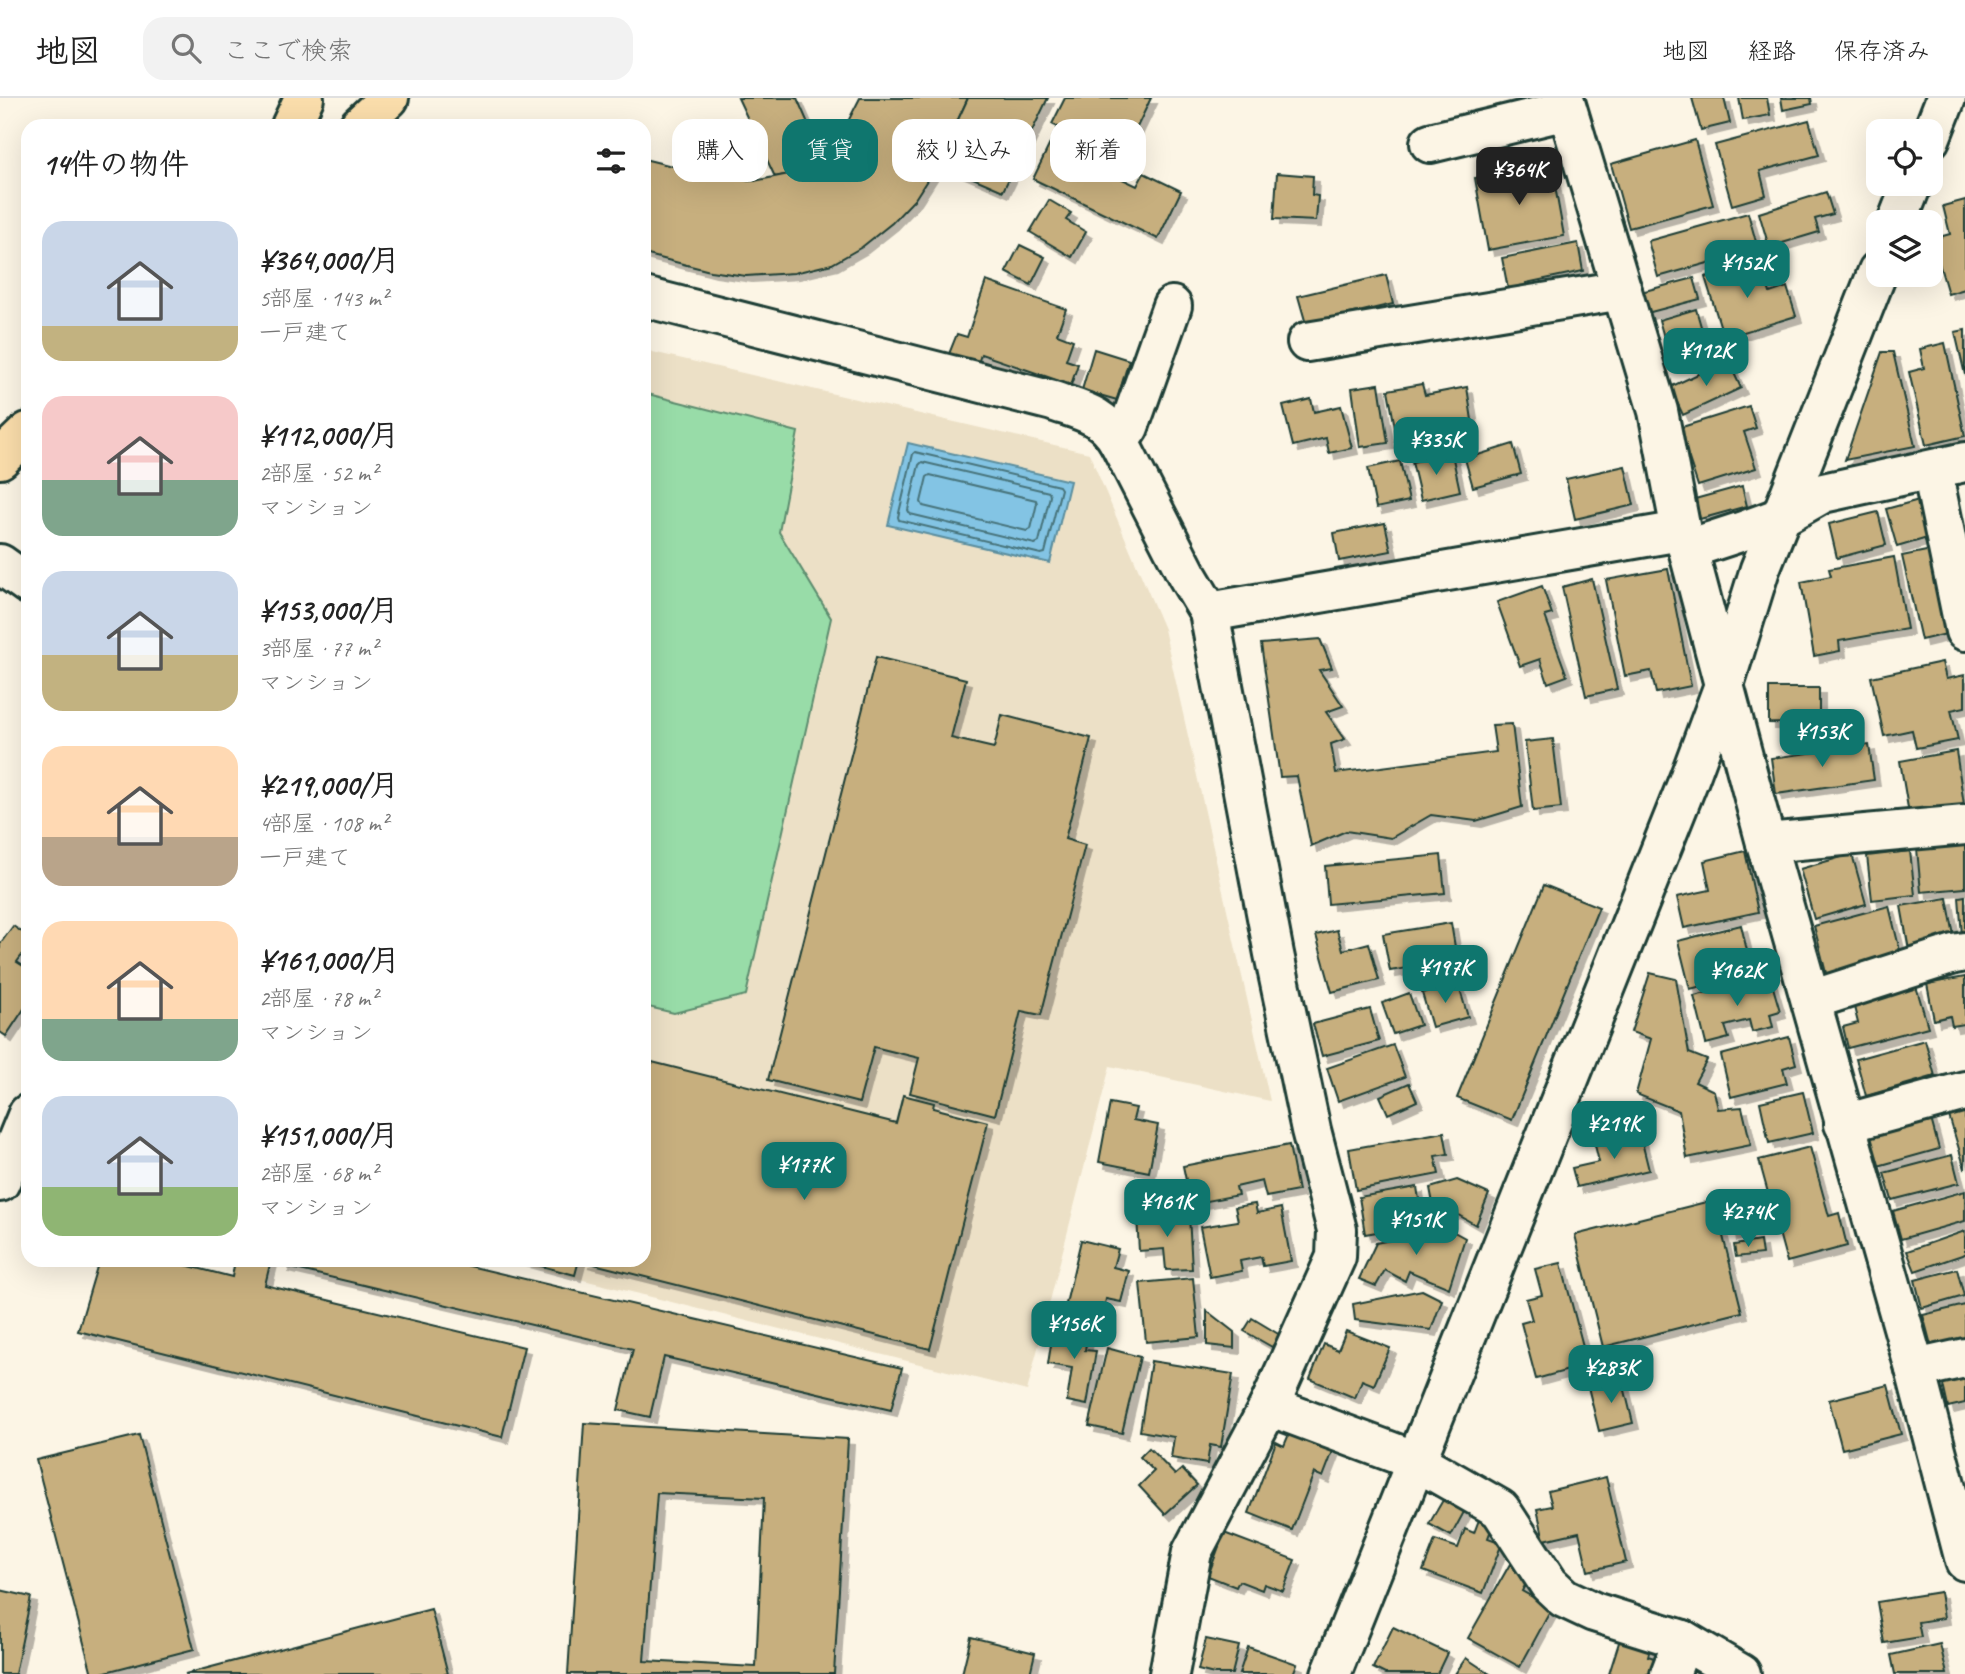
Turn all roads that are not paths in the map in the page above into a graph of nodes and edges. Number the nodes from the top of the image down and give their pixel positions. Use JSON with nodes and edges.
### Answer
{"nodes":[{"id":1,"x":304,"y":98,"type":"edge"},
{"id":2,"x":1946,"y":98,"type":"edge"},
{"id":3,"x":1565,"y":104,"type":"edge"},
{"id":4,"x":294,"y":119,"type":"edge"},
{"id":5,"x":1938,"y":119,"type":"edge"},
{"id":6,"x":1430,"y":143,"type":"dead end"},
{"id":7,"x":1872,"y":287,"type":"edge"},
{"id":8,"x":1622,"y":290,"type":"junction"},
{"id":9,"x":651,"y":299,"type":"edge"},
{"id":10,"x":1172,"y":306,"type":"dead end"},
{"id":11,"x":1307,"y":342,"type":"dead end"},
{"id":12,"x":21,"y":439,"type":"edge"},
{"id":13,"x":1119,"y":442,"type":"junction"},
{"id":14,"x":0,"y":459,"type":"edge"},
{"id":15,"x":1949,"y":466,"type":"edge"},
{"id":16,"x":1781,"y":517,"type":"junction"},
{"id":17,"x":1685,"y":540,"type":"junction"},
{"id":18,"x":0,"y":564,"type":"edge"},
{"id":19,"x":21,"y":579,"type":"edge"},
{"id":20,"x":1209,"y":612,"type":"junction"},
{"id":21,"x":1965,"y":631,"type":"edge"},
{"id":22,"x":1724,"y":685,"type":"junction"},
{"id":23,"x":1965,"y":825,"type":"edge"},
{"id":24,"x":1766,"y":843,"type":"junction"},
{"id":25,"x":1965,"y":952,"type":"edge"},
{"id":26,"x":1811,"y":1000,"type":"junction"},
{"id":27,"x":1965,"y":1091,"type":"edge"},
{"id":28,"x":0,"y":1095,"type":"edge"},
{"id":29,"x":21,"y":1109,"type":"edge"},
{"id":30,"x":1844,"y":1124,"type":"junction"},
{"id":31,"x":21,"y":1131,"type":"edge"},
{"id":32,"x":0,"y":1182,"type":"edge"},
{"id":33,"x":1965,"y":1358,"type":"edge"},
{"id":34,"x":1914,"y":1369,"type":"junction"},
{"id":35,"x":1269,"y":1406,"type":"junction"},
{"id":36,"x":1416,"y":1461,"type":"junction"},
{"id":37,"x":1964,"y":1552,"type":"edge"},
{"id":38,"x":1677,"y":1657,"type":"edge"},
{"id":39,"x":1170,"y":1674,"type":"edge"},
{"id":40,"x":1331,"y":1674,"type":"edge"},
{"id":41,"x":1741,"y":1674,"type":"edge"}],
"edges":[{"from":1,"to":4,"type":"highway"},
{"from":2,"to":5,"type":"street"},
{"from":3,"to":6,"type":"street"},
{"from":3,"to":8,"type":"street"},
{"from":7,"to":16,"type":"street"},
{"from":8,"to":11,"type":"street"},
{"from":8,"to":17,"type":"street"},
{"from":9,"to":13,"type":"street"},
{"from":10,"to":13,"type":"street"},
{"from":12,"to":14,"type":"highway"},
{"from":13,"to":20,"type":"street"},
{"from":15,"to":16,"type":"street"},
{"from":15,"to":21,"type":"street"},
{"from":16,"to":17,"type":"street"},
{"from":16,"to":22,"type":"street"},
{"from":17,"to":20,"type":"street"},
{"from":17,"to":22,"type":"street"},
{"from":18,"to":19,"type":"street"},
{"from":20,"to":35,"type":"street"},
{"from":22,"to":24,"type":"street"},
{"from":22,"to":36,"type":"street"},
{"from":23,"to":24,"type":"street"},
{"from":24,"to":26,"type":"street"},
{"from":25,"to":26,"type":"street"},
{"from":26,"to":30,"type":"street"},
{"from":27,"to":30,"type":"street"},
{"from":28,"to":29,"type":"street"},
{"from":30,"to":34,"type":"street"},
{"from":31,"to":32,"type":"street"},
{"from":33,"to":34,"type":"street"},
{"from":34,"to":37,"type":"street"},
{"from":35,"to":36,"type":"street"},
{"from":35,"to":39,"type":"street"},
{"from":36,"to":38,"type":"street"},
{"from":36,"to":40,"type":"street"},
{"from":38,"to":41,"type":"street"}]}
